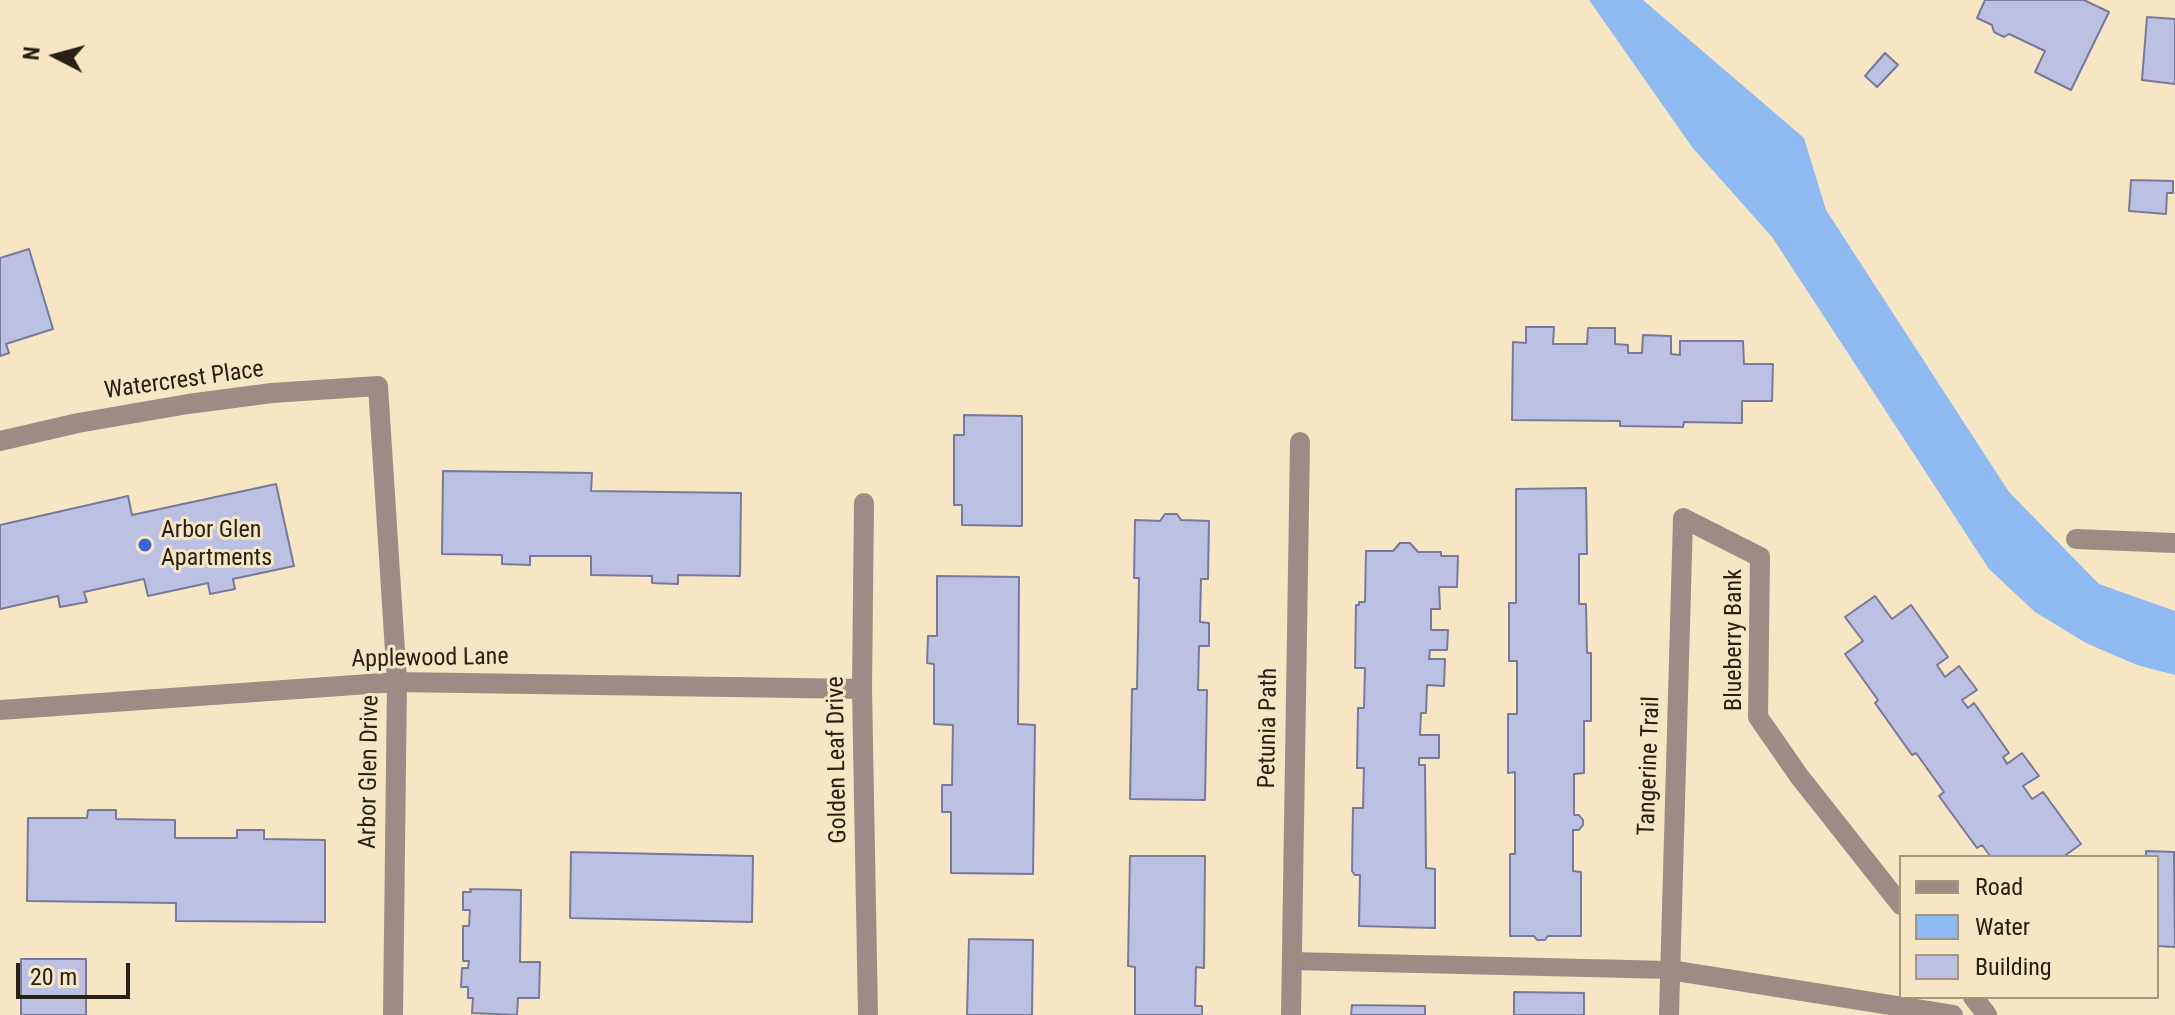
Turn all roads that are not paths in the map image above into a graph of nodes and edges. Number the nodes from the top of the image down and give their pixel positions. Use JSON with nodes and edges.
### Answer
{"nodes":[{"id":1,"x":378,"y":386,"type":"joint"},
{"id":2,"x":0,"y":441,"type":"edge"},
{"id":3,"x":1300,"y":442,"type":"dead end"},
{"id":4,"x":864,"y":503,"type":"dead end"},
{"id":5,"x":1683,"y":518,"type":"joint"},
{"id":6,"x":2076,"y":539,"type":"dead end"},
{"id":7,"x":2175,"y":543,"type":"edge"},
{"id":8,"x":397,"y":682,"type":"junction"},
{"id":9,"x":862,"y":689,"type":"junction"},
{"id":10,"x":0,"y":710,"type":"edge"},
{"id":11,"x":1899,"y":902,"type":"edge"},
{"id":12,"x":1292,"y":961,"type":"junction"},
{"id":13,"x":1670,"y":970,"type":"junction"},
{"id":14,"x":1975,"y":999,"type":"edge"},
{"id":15,"x":393,"y":1015,"type":"edge"},
{"id":16,"x":868,"y":1015,"type":"edge"},
{"id":17,"x":1291,"y":1015,"type":"edge"},
{"id":18,"x":1669,"y":1015,"type":"edge"},
{"id":19,"x":1953,"y":1015,"type":"edge"},
{"id":20,"x":1987,"y":1015,"type":"edge"}],
"edges":[{"from":1,"to":2,"type":"street","name":"Watercrest Place"},
{"from":1,"to":8,"type":"street","name":"Arbor Glen Drive"},
{"from":3,"to":12,"type":"street","name":"Petunia Path"},
{"from":4,"to":9,"type":"street","name":"Golden Leaf Drive"},
{"from":5,"to":11,"type":"street","name":"Blueberry Bank"},
{"from":5,"to":13,"type":"street","name":"Tangerine Trail"},
{"from":6,"to":7,"type":"street"},
{"from":8,"to":9,"type":"street","name":"Applewood Lane"},
{"from":8,"to":10,"type":"street","name":"Applewood Lane"},
{"from":8,"to":15,"type":"street","name":"Arbor Glen Drive"},
{"from":9,"to":16,"type":"street","name":"Golden Leaf Drive"},
{"from":12,"to":13,"type":"lane"},
{"from":12,"to":17,"type":"street","name":"Petunia Path"},
{"from":13,"to":18,"type":"street","name":"Tangerine Trail"},
{"from":13,"to":19,"type":"street"},
{"from":14,"to":20,"type":"street"}]}
